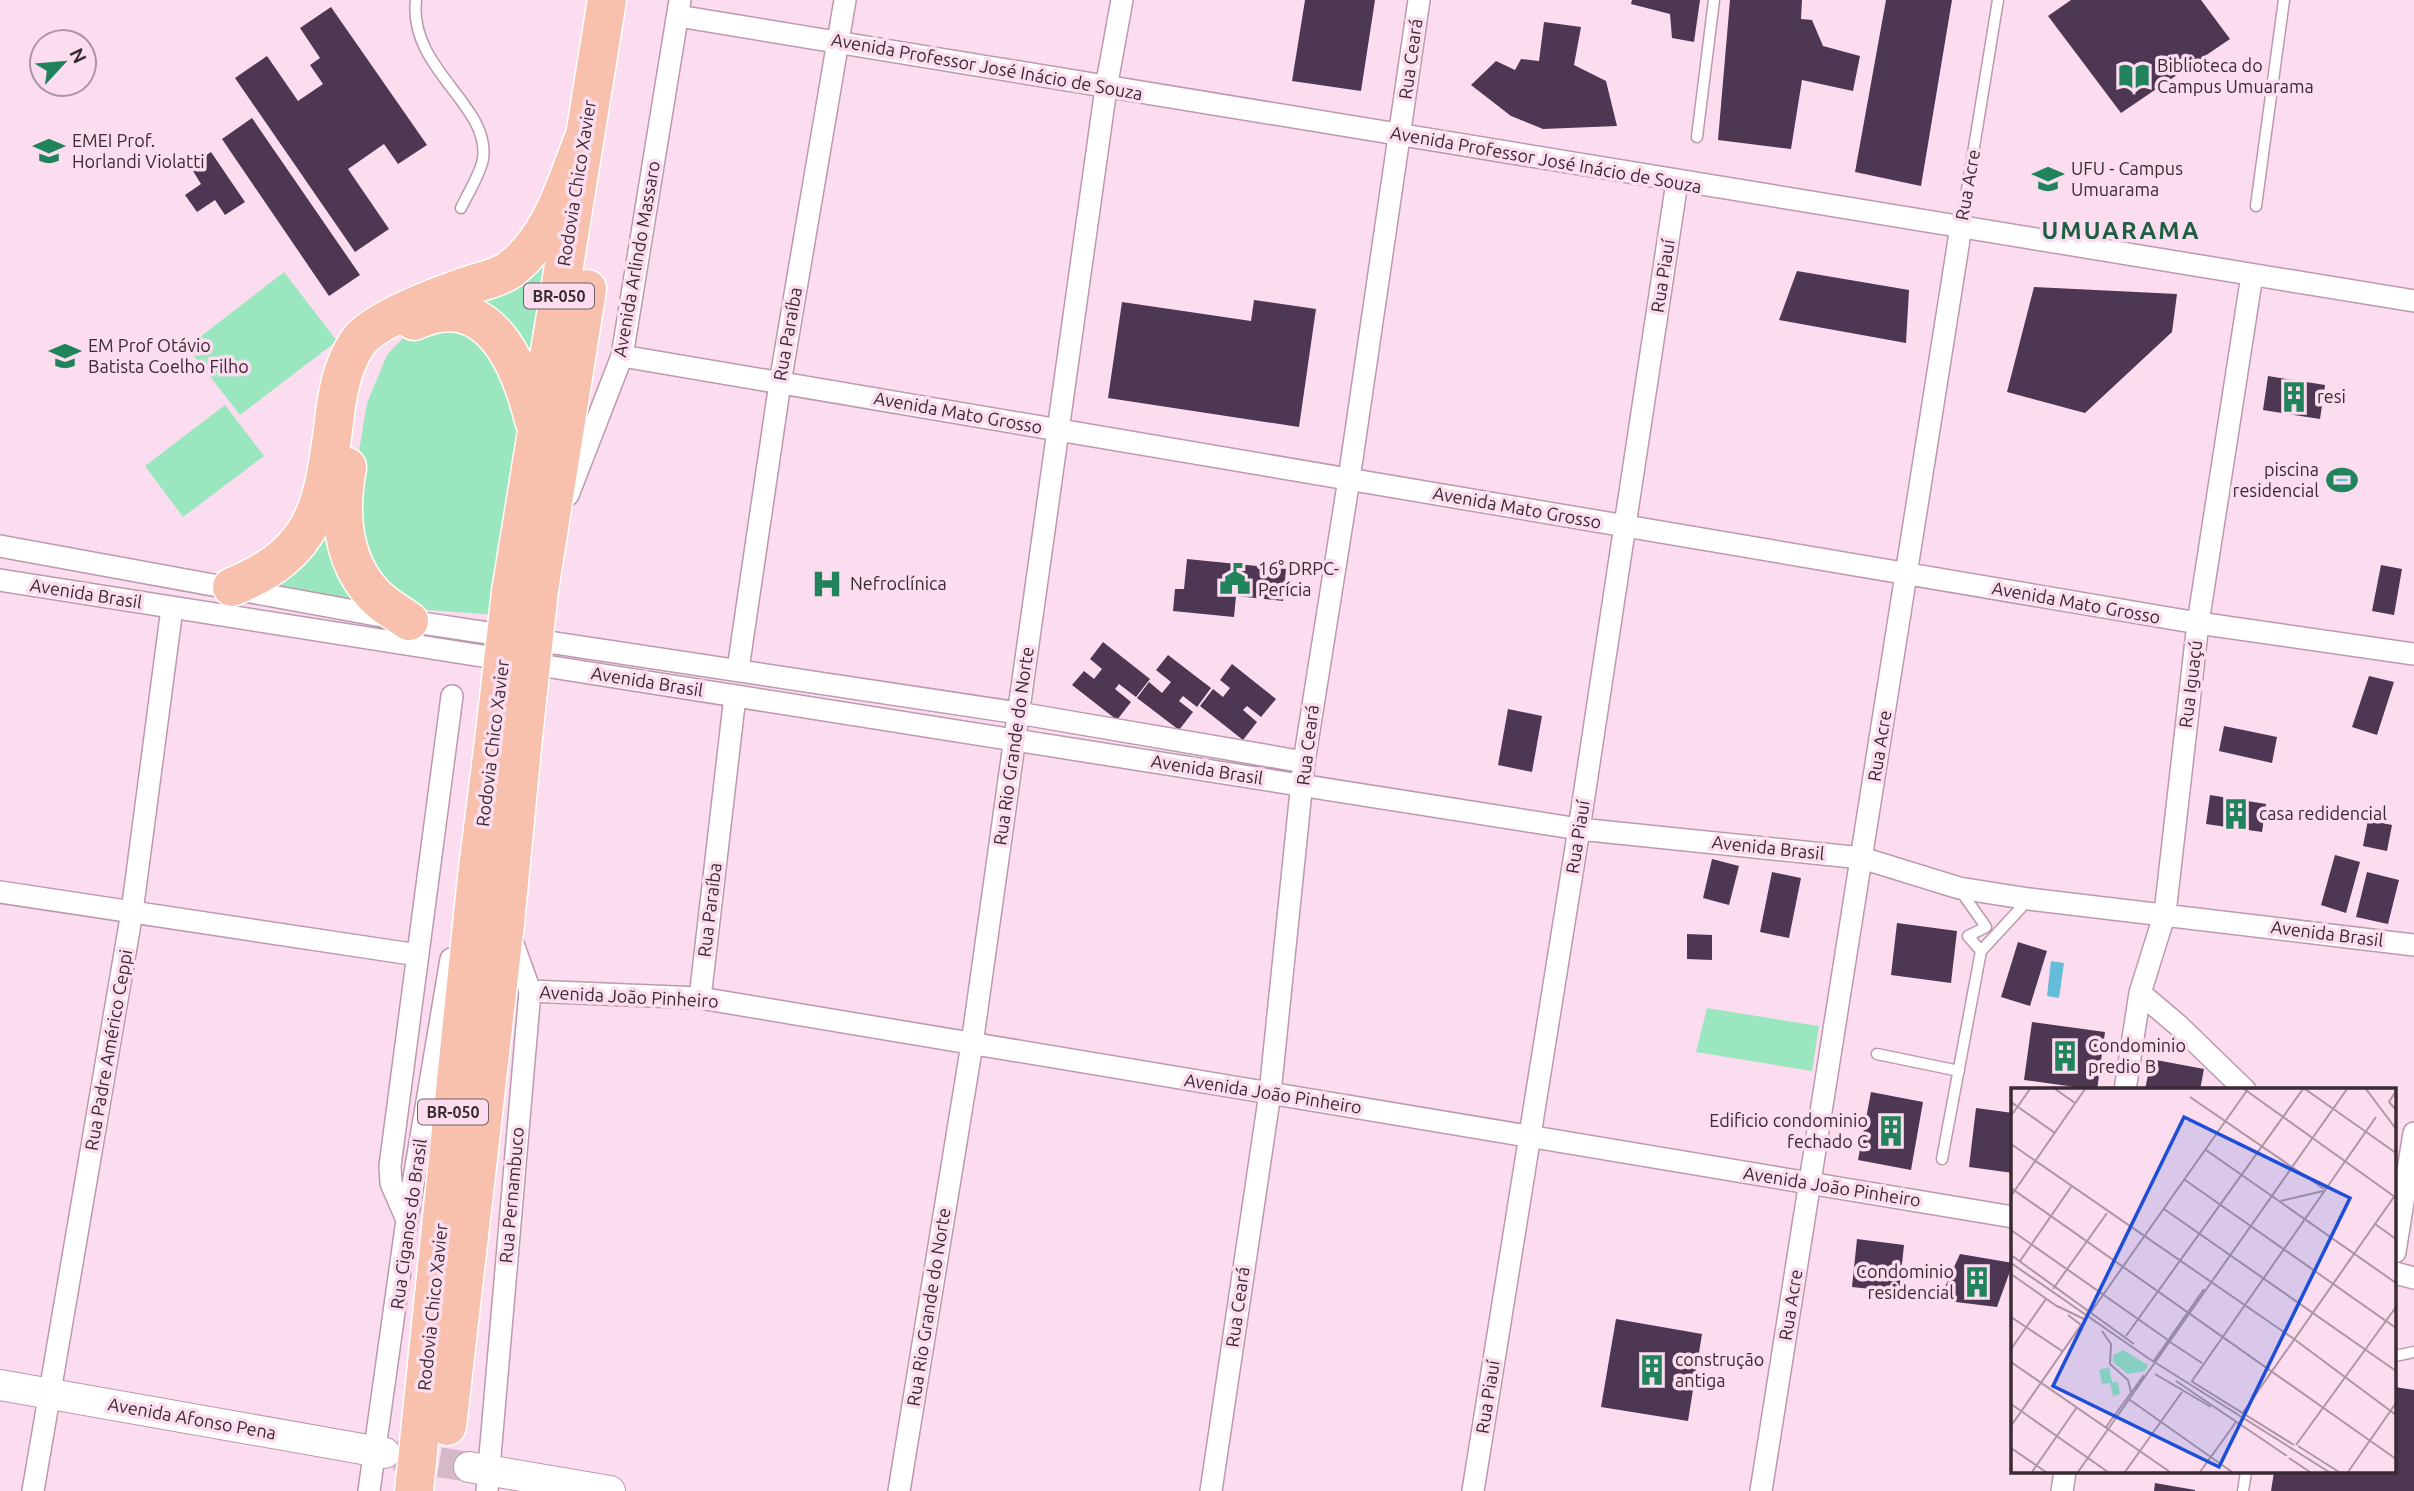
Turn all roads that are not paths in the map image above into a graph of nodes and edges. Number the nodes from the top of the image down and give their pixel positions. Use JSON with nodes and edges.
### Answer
{"nodes":[{"id":1,"x":416,"y":0,"type":"edge"},
{"id":2,"x":600,"y":0,"type":"edge"},
{"id":3,"x":607,"y":0,"type":"edge"},
{"id":4,"x":631,"y":0,"type":"edge"},
{"id":5,"x":845,"y":0,"type":"edge"},
{"id":6,"x":1122,"y":0,"type":"edge"},
{"id":7,"x":1419,"y":0,"type":"edge"},
{"id":8,"x":1714,"y":0,"type":"edge"},
{"id":9,"x":1998,"y":0,"type":"edge"},
{"id":10,"x":2284,"y":0,"type":"edge"},
{"id":11,"x":679,"y":8,"type":"edge"},
{"id":12,"x":601,"y":39,"type":"junction"},
{"id":13,"x":838,"y":42,"type":"junction"},
{"id":14,"x":1105,"y":88,"type":"junction"},
{"id":15,"x":585,"y":135,"type":"junction"},
{"id":16,"x":1401,"y":135,"type":"junction"},
{"id":17,"x":1697,"y":137,"type":"dead end"},
{"id":18,"x":1677,"y":182,"type":"junction"},
{"id":19,"x":2256,"y":206,"type":"dead end"},
{"id":20,"x":461,"y":208,"type":"dead end"},
{"id":21,"x":1961,"y":227,"type":"junction"},
{"id":22,"x":2252,"y":275,"type":"junction"},
{"id":23,"x":2414,"y":302,"type":"edge"},
{"id":24,"x":622,"y":356,"type":"junction"},
{"id":25,"x":780,"y":383,"type":"junction"},
{"id":26,"x":537,"y":430,"type":"junction"},
{"id":27,"x":1060,"y":430,"type":"junction"},
{"id":28,"x":1349,"y":479,"type":"junction"},
{"id":29,"x":1625,"y":526,"type":"junction"},
{"id":30,"x":0,"y":546,"type":"edge"},
{"id":31,"x":547,"y":549,"type":"junction"},
{"id":32,"x":1907,"y":574,"type":"junction"},
{"id":33,"x":0,"y":580,"type":"edge"},
{"id":34,"x":232,"y":587,"type":"junction"},
{"id":35,"x":525,"y":591,"type":"junction"},
{"id":36,"x":172,"y":608,"type":"junction"},
{"id":37,"x":409,"y":621,"type":"junction"},
{"id":38,"x":2199,"y":623,"type":"junction"},
{"id":39,"x":2414,"y":654,"type":"edge"},
{"id":40,"x":738,"y":669,"type":"junction"},
{"id":41,"x":452,"y":696,"type":"dead end"},
{"id":42,"x":735,"y":696,"type":"junction"},
{"id":43,"x":1018,"y":713,"type":"junction"},
{"id":44,"x":509,"y":735,"type":"junction"},
{"id":45,"x":1015,"y":740,"type":"junction"},
{"id":46,"x":1304,"y":762,"type":"junction"},
{"id":47,"x":1303,"y":785,"type":"junction"},
{"id":48,"x":1579,"y":829,"type":"junction"},
{"id":49,"x":1862,"y":858,"type":"junction"},
{"id":50,"x":477,"y":877,"type":"junction"},
{"id":51,"x":1959,"y":888,"type":"junction"},
{"id":52,"x":0,"y":892,"type":"edge"},
{"id":53,"x":2029,"y":899,"type":"junction"},
{"id":54,"x":132,"y":912,"type":"junction"},
{"id":55,"x":2165,"y":913,"type":"junction"},
{"id":56,"x":505,"y":923,"type":"junction"},
{"id":57,"x":2414,"y":945,"type":"edge"},
{"id":58,"x":1981,"y":951,"type":"junction"},
{"id":59,"x":418,"y":955,"type":"junction"},
{"id":60,"x":530,"y":991,"type":"junction"},
{"id":61,"x":2140,"y":993,"type":"junction"},
{"id":62,"x":700,"y":998,"type":"junction"},
{"id":63,"x":972,"y":1044,"type":"junction"},
{"id":64,"x":1877,"y":1054,"type":"dead end"},
{"id":65,"x":1959,"y":1072,"type":"junction"},
{"id":66,"x":2125,"y":1088,"type":"edge"},
{"id":67,"x":2243,"y":1088,"type":"edge"},
{"id":68,"x":1270,"y":1093,"type":"junction"},
{"id":69,"x":2414,"y":1133,"type":"edge"},
{"id":70,"x":1529,"y":1136,"type":"junction"},
{"id":71,"x":1942,"y":1159,"type":"dead end"},
{"id":72,"x":1810,"y":1183,"type":"junction"},
{"id":73,"x":2011,"y":1217,"type":"edge"},
{"id":74,"x":408,"y":1220,"type":"junction"},
{"id":75,"x":2396,"y":1246,"type":"edge"},
{"id":76,"x":2396,"y":1273,"type":"edge"},
{"id":77,"x":2414,"y":1278,"type":"edge"},
{"id":78,"x":2414,"y":1352,"type":"edge"},
{"id":79,"x":2396,"y":1356,"type":"edge"},
{"id":80,"x":0,"y":1385,"type":"edge"},
{"id":81,"x":51,"y":1393,"type":"junction"},
{"id":82,"x":381,"y":1453,"type":"junction"},
{"id":83,"x":482,"y":1477,"type":"edge"},
{"id":84,"x":33,"y":1491,"type":"edge"},
{"id":85,"x":369,"y":1491,"type":"edge"},
{"id":86,"x":414,"y":1491,"type":"edge"},
{"id":87,"x":439,"y":1491,"type":"edge"},
{"id":88,"x":605,"y":1491,"type":"edge"},
{"id":89,"x":899,"y":1491,"type":"edge"},
{"id":90,"x":1210,"y":1491,"type":"edge"},
{"id":91,"x":1473,"y":1491,"type":"edge"},
{"id":92,"x":1761,"y":1491,"type":"edge"}],
"edges":[{"from":1,"to":20,"type":"lane"},
{"from":2,"to":12,"type":"highway"},
{"from":3,"to":12,"type":"highway","name":"Rodovia Chico Xavier","number":"BR-050"},
{"from":4,"to":31,"type":"highway","name":"Rodovia Chico Xavier","number":"BR-050"},
{"from":5,"to":13,"type":"street","name":"Rua Paraíba"},
{"from":6,"to":14,"type":"street","name":"Rua Rio Grande do Norte"},
{"from":7,"to":16,"type":"street","name":"Rua Ceará"},
{"from":8,"to":17,"type":"lane"},
{"from":9,"to":21,"type":"lane","name":"Rua Acre"},
{"from":10,"to":19,"type":"lane"},
{"from":11,"to":13,"type":"street","name":"Avenida Professor José Inácio de Souza"},
{"from":11,"to":24,"type":"street","name":"Avenida Arlindo Massaro"},
{"from":12,"to":15,"type":"highway","name":"Rodovia Chico Xavier","number":"BR-050"},
{"from":13,"to":14,"type":"street","name":"Avenida Professor José Inácio de Souza"},
{"from":13,"to":25,"type":"street","name":"Rua Paraíba"},
{"from":14,"to":16,"type":"street","name":"Avenida Professor José Inácio de Souza"},
{"from":14,"to":27,"type":"street","name":"Rua Rio Grande do Norte"},
{"from":15,"to":26,"type":"highway","name":"Rodovia Chico Xavier","number":"BR-050"},
{"from":15,"to":34,"type":"highway"},
{"from":16,"to":18,"type":"street","name":"Avenida Professor José Inácio de Souza"},
{"from":16,"to":28,"type":"street","name":"Rua Ceará"},
{"from":18,"to":21,"type":"street","name":"Avenida Professor José Inácio de Souza"},
{"from":18,"to":29,"type":"street","name":"Rua Piauí"},
{"from":21,"to":22,"type":"street","name":"Avenida Professor José Inácio de Souza"},
{"from":21,"to":32,"type":"street","name":"Rua Acre"},
{"from":22,"to":23,"type":"street","name":"Avenida Professor José Inácio de Souza"},
{"from":22,"to":38,"type":"street","name":"Rua Iguaçú"},
{"from":24,"to":25,"type":"street","name":"Avenida Mato Grosso"},
{"from":24,"to":31,"type":"street","name":"Avenida Arlindo Massaro"},
{"from":25,"to":27,"type":"street","name":"Avenida Mato Grosso"},
{"from":25,"to":40,"type":"street","name":"Rua Paraíba"},
{"from":26,"to":35,"type":"highway","name":"Rodovia Chico Xavier","number":"BR-050"},
{"from":26,"to":37,"type":"highway"},
{"from":27,"to":28,"type":"street","name":"Avenida Mato Grosso"},
{"from":27,"to":43,"type":"street","name":"Rua Rio Grande do Norte"},
{"from":28,"to":29,"type":"street","name":"Avenida Mato Grosso"},
{"from":28,"to":46,"type":"street","name":"Rua Ceará"},
{"from":29,"to":32,"type":"street","name":"Avenida Mato Grosso"},
{"from":29,"to":48,"type":"street","name":"Rua Piauí"},
{"from":30,"to":34,"type":"street","name":"Avenida Brasil"},
{"from":31,"to":35,"type":"highway","name":"Rodovia Chico Xavier","number":"BR-050"},
{"from":32,"to":38,"type":"street","name":"Avenida Mato Grosso"},
{"from":32,"to":49,"type":"street","name":"Rua Acre"},
{"from":33,"to":36,"type":"street","name":"Avenida Brasil"},
{"from":34,"to":37,"type":"street","name":"Avenida Brasil"},
{"from":35,"to":44,"type":"highway","name":"Rodovia Chico Xavier","number":"BR-050","bridge":true},
{"from":36,"to":42,"type":"street","name":"Avenida Brasil"},
{"from":36,"to":54,"type":"street","name":"Rua Padre Américo Ceppi"},
{"from":37,"to":40,"type":"street","name":"Avenida Brasil"},
{"from":38,"to":39,"type":"street","name":"Avenida Mato Grosso"},
{"from":38,"to":55,"type":"street","name":"Rua Iguaçú"},
{"from":40,"to":43,"type":"street","name":"Avenida Brasil"},
{"from":41,"to":59,"type":"street"},
{"from":42,"to":45,"type":"street","name":"Avenida Brasil"},
{"from":42,"to":62,"type":"street","name":"Rua Paraíba"},
{"from":43,"to":45,"type":"street","name":"Rua Rio Grande do Norte"},
{"from":43,"to":46,"type":"street","name":"Avenida Brasil"},
{"from":44,"to":50,"type":"highway","name":"Rodovia Chico Xavier","number":"BR-050"},
{"from":44,"to":56,"type":"highway","name":"Rodovia Chico Xavier","number":"BR-050"},
{"from":45,"to":47,"type":"street","name":"Avenida Brasil"},
{"from":45,"to":63,"type":"street","name":"Rua Rio Grande do Norte"},
{"from":46,"to":47,"type":"street","name":"Rua Ceará"},
{"from":47,"to":48,"type":"street","name":"Avenida Brasil"},
{"from":47,"to":68,"type":"street","name":"Rua Ceará"},
{"from":48,"to":49,"type":"street","name":"Avenida Brasil"},
{"from":48,"to":70,"type":"street","name":"Rua Piauí"},
{"from":49,"to":51,"type":"street","name":"Avenida Brasil"},
{"from":49,"to":72,"type":"street","name":"Rua Acre"},
{"from":50,"to":74,"type":"street","name":"Rua Ciganos do Brasil"},
{"from":50,"to":86,"type":"highway","name":"Rodovia Chico Xavier","number":"BR-050"},
{"from":51,"to":53,"type":"street","name":"Avenida Brasil"},
{"from":51,"to":58,"type":"lane"},
{"from":52,"to":54,"type":"street"},
{"from":53,"to":55,"type":"street","name":"Avenida Brasil"},
{"from":53,"to":58,"type":"lane"},
{"from":54,"to":59,"type":"street"},
{"from":54,"to":81,"type":"street","name":"Rua Padre Américo Ceppi"},
{"from":55,"to":57,"type":"street","name":"Avenida Brasil"},
{"from":55,"to":61,"type":"street","name":"Rua Iguaçú"},
{"from":56,"to":60,"type":"street","name":"Rua Pernambuco"},
{"from":56,"to":87,"type":"highway","name":"Rodovia Chico Xavier","number":"BR-050"},
{"from":58,"to":65,"type":"lane"},
{"from":59,"to":74,"type":"street"},
{"from":60,"to":62,"type":"street","name":"Avenida João Pinheiro"},
{"from":60,"to":83,"type":"street","name":"Rua Pernambuco"},
{"from":61,"to":66,"type":"street","name":"Rua Iguaçú"},
{"from":61,"to":67,"type":"street"},
{"from":62,"to":63,"type":"street","name":"Avenida João Pinheiro"},
{"from":63,"to":68,"type":"street","name":"Avenida João Pinheiro"},
{"from":63,"to":89,"type":"street","name":"Rua Rio Grande do Norte"},
{"from":64,"to":65,"type":"lane"},
{"from":65,"to":71,"type":"lane"},
{"from":68,"to":70,"type":"street","name":"Avenida João Pinheiro"},
{"from":68,"to":90,"type":"street","name":"Rua Ceará"},
{"from":69,"to":75,"type":"street"},
{"from":70,"to":72,"type":"street","name":"Avenida João Pinheiro"},
{"from":70,"to":91,"type":"street","name":"Rua Piauí"},
{"from":72,"to":73,"type":"street","name":"Avenida João Pinheiro"},
{"from":72,"to":92,"type":"street","name":"Rua Acre"},
{"from":74,"to":82,"type":"street","name":"Rua Ciganos do Brasil"},
{"from":76,"to":77,"type":"street"},
{"from":78,"to":79,"type":"lane"},
{"from":80,"to":81,"type":"street","name":"Avenida Afonso Pena"},
{"from":81,"to":82,"type":"street","name":"Avenida Afonso Pena"},
{"from":81,"to":84,"type":"street","name":"Rua Padre Américo Ceppi"},
{"from":82,"to":85,"type":"street","name":"Rua Ciganos do Brasil"},
{"from":83,"to":88,"type":"street"}]}
